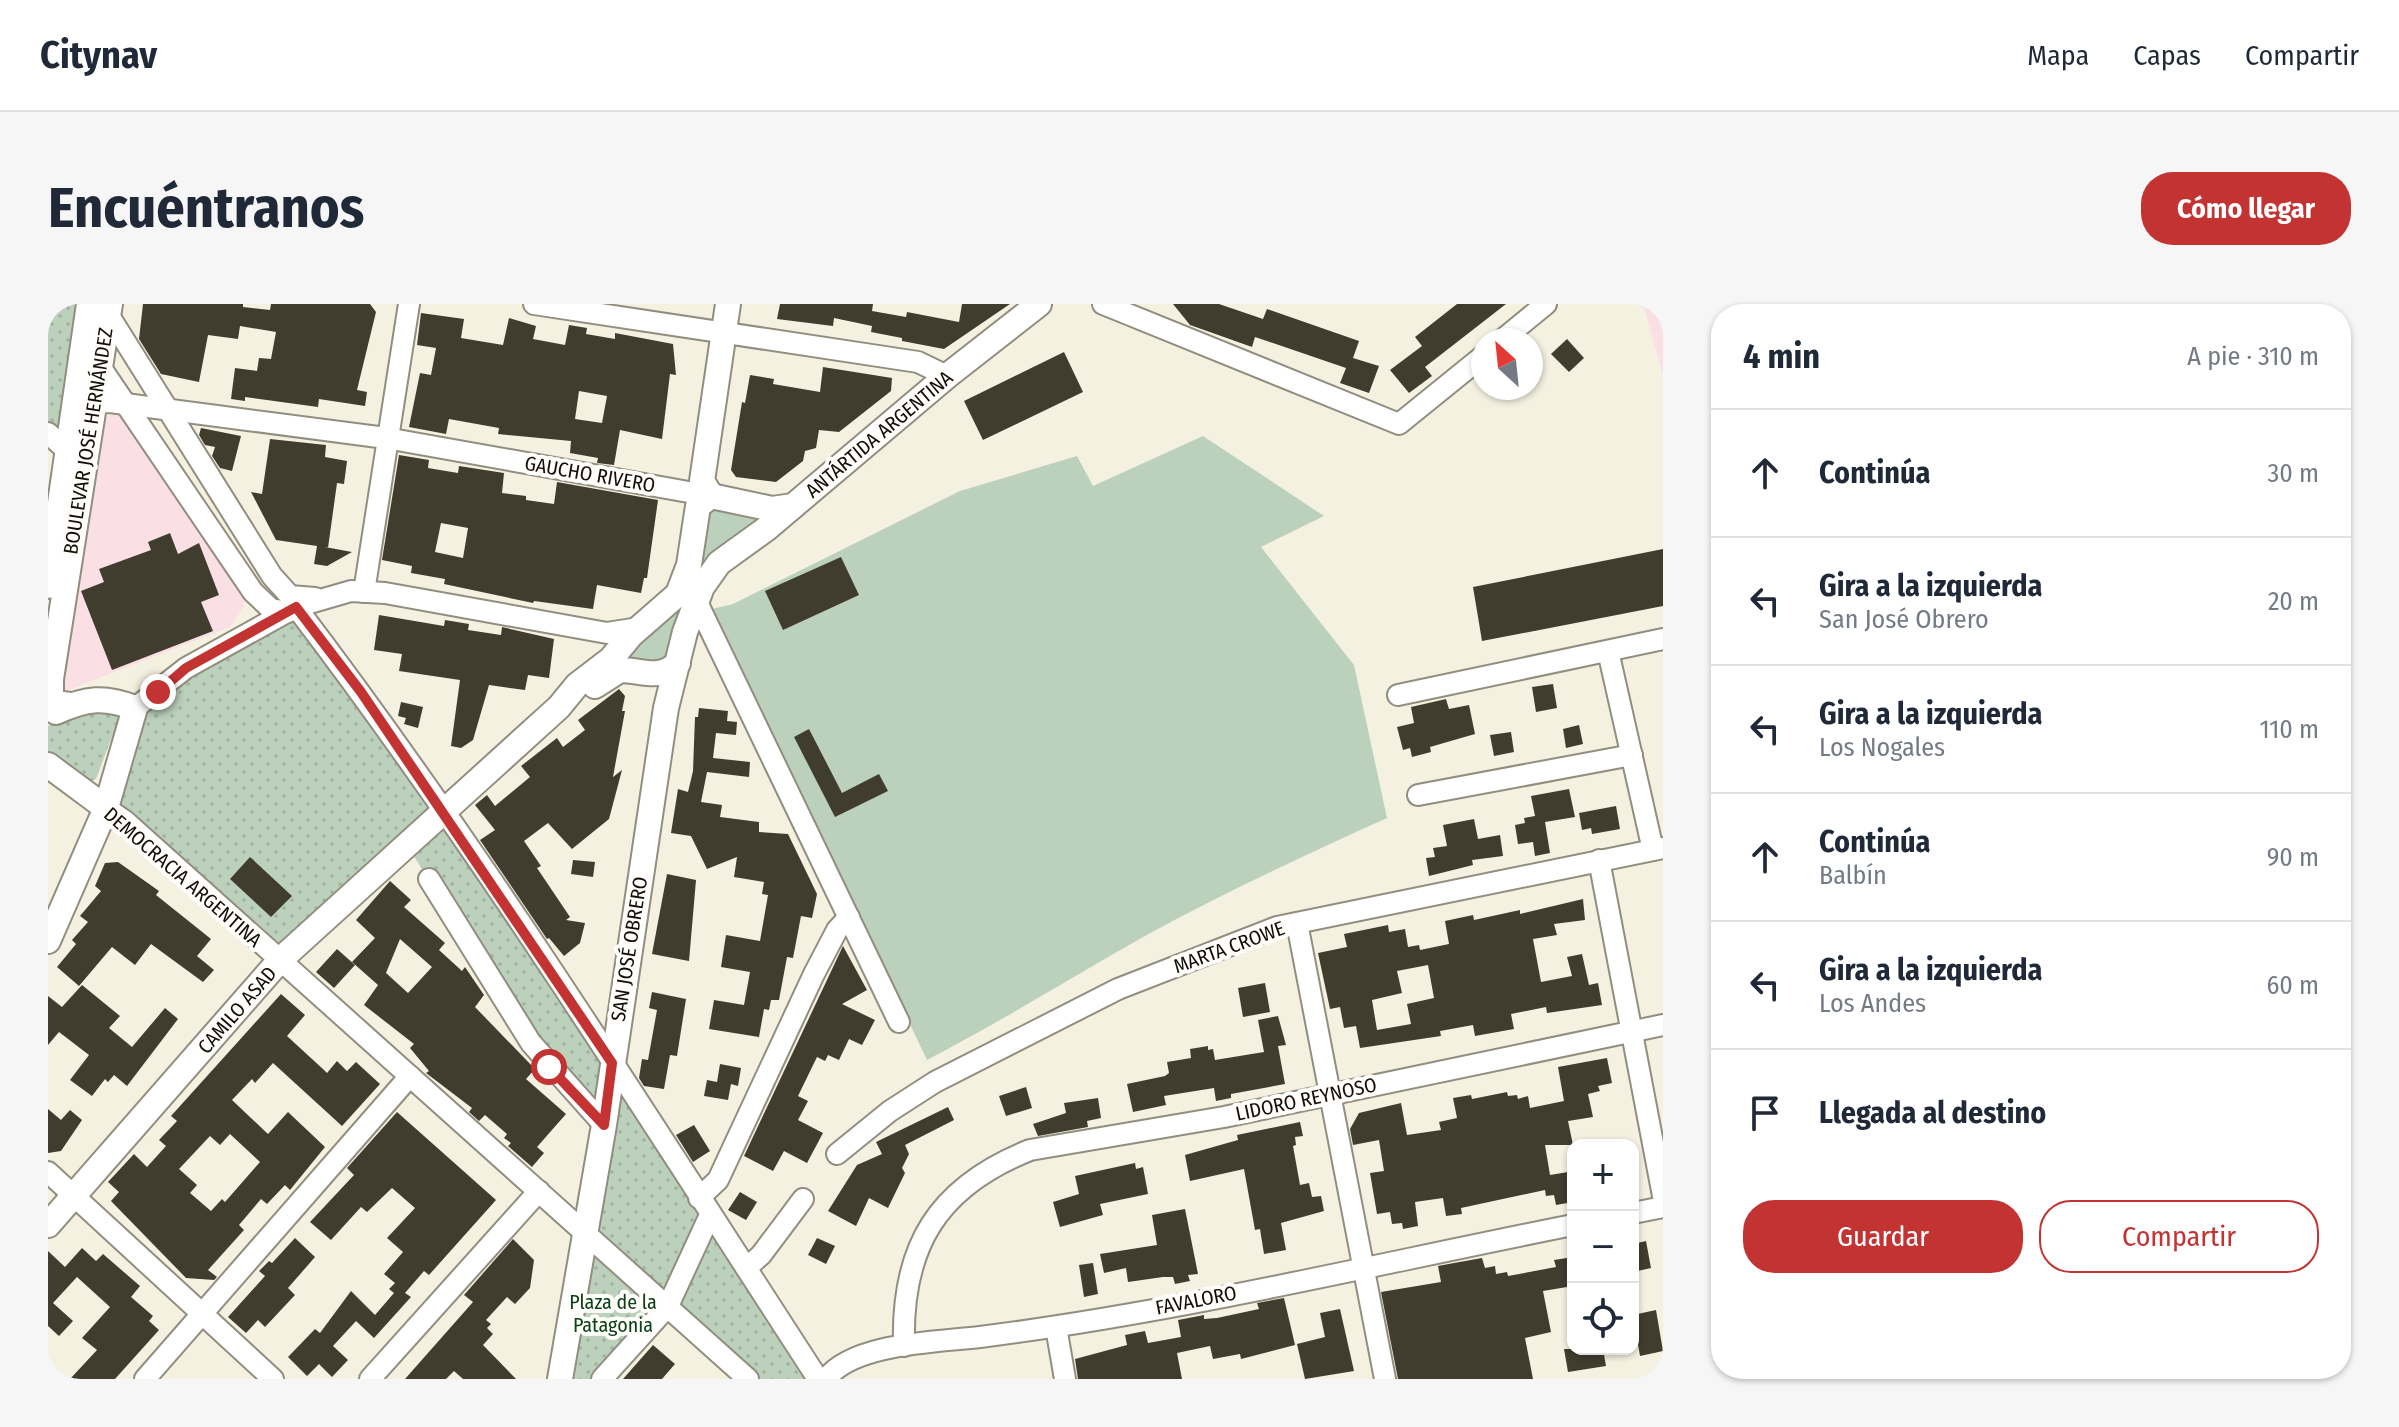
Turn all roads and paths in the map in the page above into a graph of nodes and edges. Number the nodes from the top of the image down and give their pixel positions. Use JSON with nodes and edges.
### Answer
{"nodes":[{"id":1,"x":409,"y":304,"type":"edge"},
{"id":2,"x":534,"y":304,"type":"edge"},
{"id":3,"x":728,"y":304,"type":"edge"},
{"id":4,"x":1039,"y":304,"type":"edge"},
{"id":5,"x":1103,"y":304,"type":"edge"},
{"id":6,"x":1546,"y":304,"type":"edge"},
{"id":7,"x":102,"y":307,"type":"edge"},
{"id":8,"x":1517,"y":328,"type":"edge"},
{"id":9,"x":86,"y":330,"type":"junction"},
{"id":10,"x":724,"y":333,"type":"junction"},
{"id":11,"x":1471,"y":366,"type":"edge"},
{"id":12,"x":101,"y":368,"type":"junction"},
{"id":13,"x":947,"y":376,"type":"junction"},
{"id":14,"x":97,"y":401,"type":"junction"},
{"id":15,"x":126,"y":406,"type":"junction"},
{"id":16,"x":165,"y":410,"type":"junction"},
{"id":17,"x":73,"y":421,"type":"junction"},
{"id":18,"x":48,"y":433,"type":"edge"},
{"id":19,"x":386,"y":438,"type":"junction"},
{"id":20,"x":76,"y":459,"type":"junction"},
{"id":21,"x":711,"y":496,"type":"junction"},
{"id":22,"x":793,"y":506,"type":"joint"},
{"id":23,"x":764,"y":518,"type":"junction"},
{"id":24,"x":272,"y":576,"type":"junction"},
{"id":25,"x":48,"y":586,"type":"edge"},
{"id":26,"x":253,"y":592,"type":"junction"},
{"id":27,"x":364,"y":592,"type":"junction"},
{"id":28,"x":323,"y":597,"type":"junction"},
{"id":29,"x":696,"y":600,"type":"junction"},
{"id":30,"x":55,"y":608,"type":"edge"},
{"id":31,"x":283,"y":613,"type":"junction"},
{"id":32,"x":251,"y":632,"type":"junction"},
{"id":33,"x":1663,"y":639,"type":"edge"},
{"id":34,"x":717,"y":645,"type":"junction"},
{"id":35,"x":1608,"y":651,"type":"junction"},
{"id":36,"x":626,"y":656,"type":"junction"},
{"id":37,"x":680,"y":656,"type":"junction"},
{"id":38,"x":1398,"y":695,"type":"dead end"},
{"id":39,"x":70,"y":705,"type":"junction"},
{"id":40,"x":135,"y":708,"type":"junction"},
{"id":41,"x":666,"y":708,"type":"junction"},
{"id":42,"x":48,"y":716,"type":"edge"},
{"id":43,"x":1632,"y":755,"type":"junction"},
{"id":44,"x":48,"y":765,"type":"edge"},
{"id":45,"x":1418,"y":795,"type":"dead end"},
{"id":46,"x":106,"y":808,"type":"junction"},
{"id":47,"x":442,"y":810,"type":"junction"},
{"id":48,"x":1658,"y":849,"type":"edge"},
{"id":49,"x":1599,"y":860,"type":"junction"},
{"id":50,"x":429,"y":879,"type":"dead end"},
{"id":51,"x":849,"y":917,"type":"junction"},
{"id":52,"x":1297,"y":923,"type":"junction"},
{"id":53,"x":48,"y":941,"type":"edge"},
{"id":54,"x":280,"y":960,"type":"junction"},
{"id":55,"x":899,"y":1022,"type":"dead end"},
{"id":56,"x":1663,"y":1025,"type":"edge"},
{"id":57,"x":1632,"y":1031,"type":"junction"},
{"id":58,"x":612,"y":1063,"type":"junction"},
{"id":59,"x":410,"y":1076,"type":"junction"},
{"id":60,"x":1331,"y":1092,"type":"junction"},
{"id":61,"x":604,"y":1125,"type":"junction"},
{"id":62,"x":837,"y":1154,"type":"dead end"},
{"id":63,"x":48,"y":1172,"type":"edge"},
{"id":64,"x":539,"y":1191,"type":"junction"},
{"id":65,"x":74,"y":1195,"type":"junction"},
{"id":66,"x":1663,"y":1196,"type":"edge"},
{"id":67,"x":803,"y":1199,"type":"dead end"},
{"id":68,"x":704,"y":1206,"type":"junction"},
{"id":69,"x":1663,"y":1207,"type":"edge"},
{"id":70,"x":1639,"y":1212,"type":"edge"},
{"id":71,"x":48,"y":1225,"type":"edge"},
{"id":72,"x":1567,"y":1226,"type":"edge"},
{"id":73,"x":586,"y":1232,"type":"junction"},
{"id":74,"x":1364,"y":1267,"type":"junction"},
{"id":75,"x":746,"y":1268,"type":"junction"},
{"id":76,"x":668,"y":1306,"type":"junction"},
{"id":77,"x":204,"y":1314,"type":"junction"},
{"id":78,"x":1056,"y":1327,"type":"junction"},
{"id":79,"x":904,"y":1346,"type":"junction"},
{"id":80,"x":145,"y":1379,"type":"edge"},
{"id":81,"x":273,"y":1379,"type":"edge"},
{"id":82,"x":370,"y":1379,"type":"edge"},
{"id":83,"x":560,"y":1379,"type":"edge"},
{"id":84,"x":602,"y":1379,"type":"edge"},
{"id":85,"x":748,"y":1379,"type":"edge"},
{"id":86,"x":818,"y":1379,"type":"edge"},
{"id":87,"x":826,"y":1379,"type":"edge"},
{"id":88,"x":1065,"y":1379,"type":"edge"},
{"id":89,"x":1385,"y":1379,"type":"edge"}],
"edges":[{"from":1,"to":19,"type":"street"},
{"from":2,"to":10,"type":"street"},
{"from":3,"to":10,"type":"street"},
{"from":4,"to":13,"type":"street","name":"ANTÁRTIDA ARGENTINA"},
{"from":5,"to":11,"type":"street"},
{"from":6,"to":8,"type":"street"},
{"from":7,"to":9,"type":"street","name":"BOULEVAR JOSÉ HERNÁNDEZ"},
{"from":7,"to":12,"type":"street","name":"BOULEVAR JOSÉ HERNÁNDEZ"},
{"from":7,"to":16,"type":"street"},
{"from":9,"to":12,"type":"street"},
{"from":9,"to":17,"type":"street","name":"BOULEVAR JOSÉ HERNÁNDEZ"},
{"from":10,"to":13,"type":"street"},
{"from":10,"to":21,"type":"street"},
{"from":12,"to":14,"type":"street","name":"BOULEVAR JOSÉ HERNÁNDEZ"},
{"from":12,"to":15,"type":"street"},
{"from":13,"to":22,"type":"street","name":"ANTÁRTIDA ARGENTINA"},
{"from":14,"to":15,"type":"street","name":"GAUCHO RIVERO"},
{"from":14,"to":17,"type":"street"},
{"from":14,"to":20,"type":"street","name":"BOULEVAR JOSÉ HERNÁNDEZ"},
{"from":15,"to":16,"type":"street","name":"GAUCHO RIVERO"},
{"from":15,"to":26,"type":"street"},
{"from":16,"to":19,"type":"street","name":"GAUCHO RIVERO"},
{"from":16,"to":24,"type":"street"},
{"from":17,"to":20,"type":"street","name":"BOULEVAR JOSÉ HERNÁNDEZ"},
{"from":18,"to":20,"type":"street"},
{"from":19,"to":21,"type":"street","name":"GAUCHO RIVERO"},
{"from":19,"to":27,"type":"street"},
{"from":20,"to":25,"type":"street","name":"BOULEVAR JOSÉ HERNÁNDEZ"},
{"from":20,"to":30,"type":"street","name":"BOULEVAR JOSÉ HERNÁNDEZ"},
{"from":21,"to":23,"type":"street","name":"GAUCHO RIVERO"},
{"from":21,"to":36,"type":"street"},
{"from":22,"to":23,"type":"street","name":"GAUCHO RIVERO"},
{"from":23,"to":29,"type":"street","name":"SAN JOSÉ OBRERO"},
{"from":24,"to":28,"type":"street"},
{"from":24,"to":31,"type":"street"},
{"from":26,"to":31,"type":"street"},
{"from":26,"to":32,"type":"street"},
{"from":27,"to":28,"type":"street"},
{"from":27,"to":36,"type":"street"},
{"from":28,"to":31,"type":"street"},
{"from":29,"to":34,"type":"street"},
{"from":29,"to":37,"type":"street","name":"SAN JOSÉ OBRERO"},
{"from":30,"to":39,"type":"street","name":"BOULEVAR JOSÉ HERNÁNDEZ"},
{"from":31,"to":32,"type":"street"},
{"from":31,"to":47,"type":"street"},
{"from":32,"to":40,"type":"street"},
{"from":33,"to":35,"type":"street"},
{"from":34,"to":37,"type":"street"},
{"from":34,"to":51,"type":"street"},
{"from":35,"to":38,"type":"street"},
{"from":35,"to":43,"type":"street"},
{"from":36,"to":37,"type":"street"},
{"from":36,"to":41,"type":"street"},
{"from":36,"to":47,"type":"street"},
{"from":37,"to":41,"type":"street","name":"SAN JOSÉ OBRERO"},
{"from":39,"to":40,"type":"street"},
{"from":39,"to":42,"type":"street"},
{"from":40,"to":46,"type":"street"},
{"from":41,"to":58,"type":"street","name":"SAN JOSÉ OBRERO"},
{"from":43,"to":45,"type":"street"},
{"from":43,"to":48,"type":"street"},
{"from":44,"to":46,"type":"street","name":"DEMOCRACIA ARGENTINA"},
{"from":46,"to":53,"type":"street"},
{"from":46,"to":54,"type":"street","name":"DEMOCRACIA ARGENTINA"},
{"from":47,"to":54,"type":"street","name":"CAMILO ASAD"},
{"from":47,"to":58,"type":"street"},
{"from":48,"to":49,"type":"street","name":"MARTA CROWE"},
{"from":49,"to":52,"type":"street","name":"MARTA CROWE"},
{"from":49,"to":57,"type":"street"},
{"from":50,"to":61,"type":"street"},
{"from":51,"to":55,"type":"street"},
{"from":51,"to":68,"type":"street"},
{"from":52,"to":60,"type":"street"},
{"from":52,"to":62,"type":"street","name":"MARTA CROWE"},
{"from":54,"to":59,"type":"street","name":"DEMOCRACIA ARGENTINA"},
{"from":54,"to":65,"type":"street","name":"CAMILO ASAD"},
{"from":56,"to":57,"type":"street","name":"LIDORO REYNOSO"},
{"from":57,"to":60,"type":"street","name":"LIDORO REYNOSO"},
{"from":57,"to":66,"type":"street"},
{"from":58,"to":61,"type":"street","name":"SAN JOSÉ OBRERO"},
{"from":58,"to":68,"type":"street"},
{"from":59,"to":64,"type":"street","name":"DEMOCRACIA ARGENTINA"},
{"from":59,"to":77,"type":"street"},
{"from":60,"to":74,"type":"street"},
{"from":60,"to":79,"type":"street","name":"LIDORO REYNOSO"},
{"from":61,"to":73,"type":"street","name":"SAN JOSÉ OBRERO"},
{"from":63,"to":65,"type":"street"},
{"from":64,"to":73,"type":"street","name":"DEMOCRACIA ARGENTINA"},
{"from":64,"to":82,"type":"street"},
{"from":65,"to":71,"type":"street","name":"CAMILO ASAD"},
{"from":65,"to":77,"type":"street"},
{"from":67,"to":75,"type":"street"},
{"from":68,"to":75,"type":"street"},
{"from":68,"to":76,"type":"street"},
{"from":69,"to":70,"type":"street"},
{"from":72,"to":74,"type":"street","name":"FAVALORO"},
{"from":73,"to":76,"type":"street","name":"DEMOCRACIA ARGENTINA"},
{"from":73,"to":83,"type":"street","name":"SAN JOSÉ OBRERO"},
{"from":74,"to":78,"type":"street","name":"FAVALORO"},
{"from":74,"to":89,"type":"street"},
{"from":75,"to":86,"type":"street"},
{"from":76,"to":84,"type":"street"},
{"from":76,"to":85,"type":"street","name":"DEMOCRACIA ARGENTINA"},
{"from":77,"to":80,"type":"street"},
{"from":77,"to":81,"type":"street"},
{"from":78,"to":79,"type":"street","name":"FAVALORO"},
{"from":78,"to":88,"type":"street"},
{"from":79,"to":87,"type":"street","name":"FAVALORO"}]}
